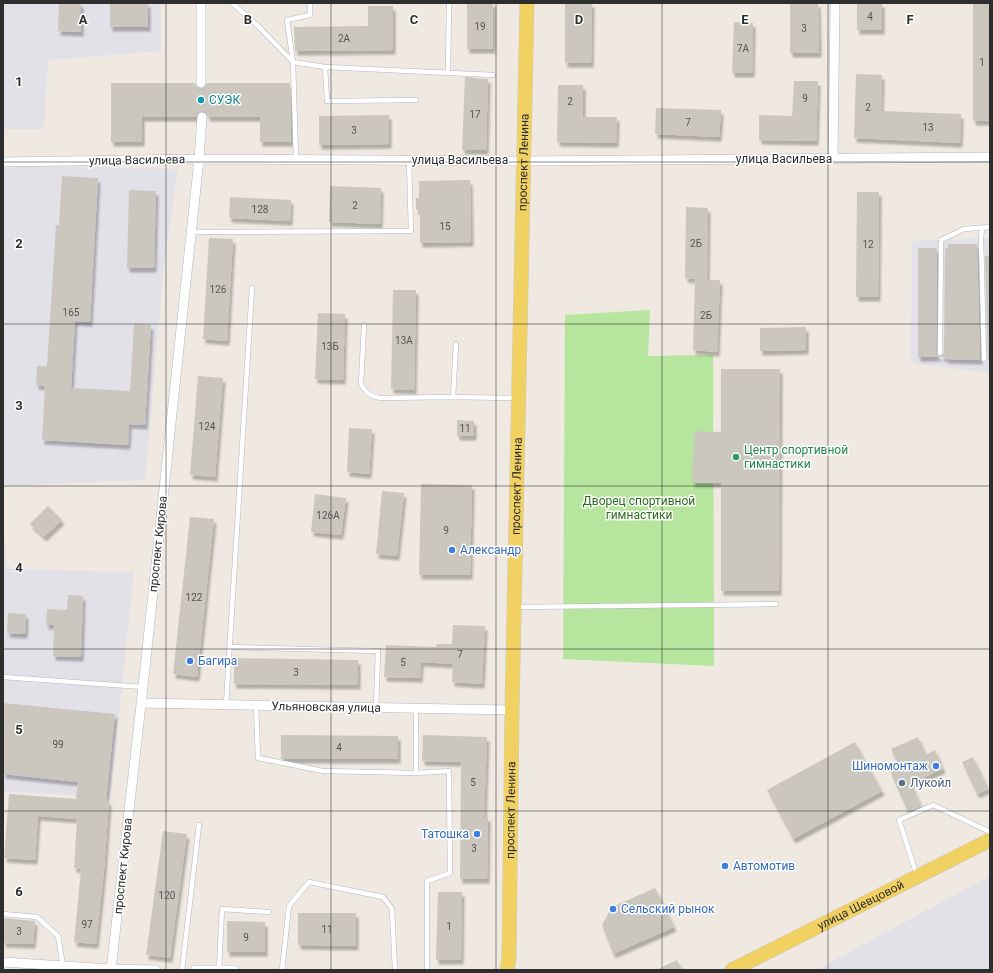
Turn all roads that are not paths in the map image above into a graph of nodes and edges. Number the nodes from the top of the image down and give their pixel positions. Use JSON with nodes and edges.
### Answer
{"nodes":[{"id":1,"x":201,"y":3,"type":"edge"},
{"id":2,"x":232,"y":3,"type":"edge"},
{"id":3,"x":310,"y":3,"type":"edge"},
{"id":4,"x":449,"y":3,"type":"edge"},
{"id":5,"x":527,"y":3,"type":"edge"},
{"id":6,"x":835,"y":3,"type":"edge"},
{"id":7,"x":293,"y":62,"type":"junction"},
{"id":8,"x":326,"y":67,"type":"junction"},
{"id":9,"x":448,"y":73,"type":"junction"},
{"id":10,"x":493,"y":75,"type":"dead end"},
{"id":11,"x":201,"y":83,"type":"tunnel mouth"},
{"id":12,"x":416,"y":100,"type":"dead end"},
{"id":13,"x":202,"y":117,"type":"tunnel mouth"},
{"id":14,"x":990,"y":157,"type":"edge"},
{"id":15,"x":833,"y":158,"type":"junction"},
{"id":16,"x":199,"y":159,"type":"junction"},
{"id":17,"x":296,"y":160,"type":"junction"},
{"id":18,"x":409,"y":160,"type":"junction"},
{"id":19,"x":523,"y":161,"type":"junction"},
{"id":20,"x":3,"y":162,"type":"edge"},
{"id":21,"x":990,"y":227,"type":"edge"},
{"id":22,"x":982,"y":228,"type":"junction"},
{"id":23,"x":190,"y":232,"type":"junction"},
{"id":24,"x":252,"y":288,"type":"dead end"},
{"id":25,"x":364,"y":325,"type":"dead end"},
{"id":26,"x":456,"y":344,"type":"dead end"},
{"id":27,"x":940,"y":353,"type":"dead end"},
{"id":28,"x":984,"y":359,"type":"dead end"},
{"id":29,"x":453,"y":397,"type":"junction"},
{"id":30,"x":519,"y":398,"type":"junction"},
{"id":31,"x":776,"y":604,"type":"dead end"},
{"id":32,"x":514,"y":607,"type":"junction"},
{"id":33,"x":230,"y":647,"type":"junction"},
{"id":34,"x":3,"y":677,"type":"edge"},
{"id":35,"x":143,"y":687,"type":"junction"},
{"id":36,"x":141,"y":703,"type":"junction"},
{"id":37,"x":226,"y":705,"type":"junction"},
{"id":38,"x":256,"y":705,"type":"junction"},
{"id":39,"x":376,"y":708,"type":"junction"},
{"id":40,"x":416,"y":708,"type":"junction"},
{"id":41,"x":512,"y":710,"type":"junction"},
{"id":42,"x":416,"y":773,"type":"junction"},
{"id":43,"x":199,"y":825,"type":"dead end"},
{"id":44,"x":990,"y":832,"type":"edge"},
{"id":45,"x":990,"y":840,"type":"edge"},
{"id":46,"x":917,"y":877,"type":"junction"},
{"id":47,"x":269,"y":912,"type":"dead end"},
{"id":48,"x":3,"y":914,"type":"edge"},
{"id":49,"x":3,"y":962,"type":"edge"},
{"id":50,"x":508,"y":964,"type":"edge"},
{"id":51,"x":63,"y":966,"type":"junction"},
{"id":52,"x":219,"y":969,"type":"edge"},
{"id":53,"x":111,"y":970,"type":"edge"},
{"id":54,"x":156,"y":970,"type":"edge"},
{"id":55,"x":182,"y":970,"type":"edge"},
{"id":56,"x":195,"y":970,"type":"edge"},
{"id":57,"x":234,"y":970,"type":"edge"},
{"id":58,"x":282,"y":970,"type":"edge"},
{"id":59,"x":394,"y":970,"type":"edge"},
{"id":60,"x":427,"y":970,"type":"edge"},
{"id":61,"x":516,"y":970,"type":"edge"},
{"id":62,"x":732,"y":970,"type":"edge"}],
"edges":[{"from":1,"to":11,"type":"street"},
{"from":2,"to":7,"type":"lane"},
{"from":3,"to":7,"type":"lane"},
{"from":4,"to":9,"type":"lane"},
{"from":5,"to":19,"type":"main road","name":"проспект Ленина"},
{"from":6,"to":15,"type":"street"},
{"from":7,"to":8,"type":"lane"},
{"from":7,"to":17,"type":"lane"},
{"from":8,"to":9,"type":"lane"},
{"from":8,"to":12,"type":"lane"},
{"from":9,"to":10,"type":"lane"},
{"from":13,"to":16,"type":"street","name":"проспект Кирова"},
{"from":14,"to":15,"type":"street","name":"улица Васильева"},
{"from":15,"to":19,"type":"street","name":"улица Васильева"},
{"from":16,"to":17,"type":"street","name":"улица Васильева"},
{"from":16,"to":20,"type":"street","name":"улица Васильева"},
{"from":16,"to":23,"type":"street","name":"проспект Кирова"},
{"from":17,"to":18,"type":"street","name":"улица Васильева"},
{"from":18,"to":19,"type":"street","name":"улица Васильева"},
{"from":18,"to":23,"type":"lane"},
{"from":19,"to":30,"type":"main road","name":"проспект Ленина"},
{"from":21,"to":22,"type":"lane"},
{"from":22,"to":27,"type":"lane"},
{"from":22,"to":28,"type":"lane"},
{"from":23,"to":35,"type":"street","name":"проспект Кирова"},
{"from":24,"to":33,"type":"lane"},
{"from":25,"to":29,"type":"lane"},
{"from":26,"to":29,"type":"lane"},
{"from":29,"to":30,"type":"lane"},
{"from":30,"to":32,"type":"main road","name":"проспект Ленина"},
{"from":31,"to":32,"type":"lane"},
{"from":32,"to":41,"type":"main road","name":"проспект Ленина"},
{"from":33,"to":37,"type":"lane"},
{"from":33,"to":39,"type":"lane"},
{"from":34,"to":35,"type":"lane"},
{"from":35,"to":36,"type":"street","name":"проспект Кирова"},
{"from":36,"to":37,"type":"street","name":"Ульяновская улица"},
{"from":36,"to":53,"type":"street","name":"проспект Кирова"},
{"from":37,"to":38,"type":"street","name":"Ульяновская улица"},
{"from":38,"to":39,"type":"street","name":"Ульяновская улица"},
{"from":38,"to":42,"type":"lane"},
{"from":39,"to":40,"type":"street","name":"Ульяновская улица"},
{"from":40,"to":41,"type":"street","name":"Ульяновская улица"},
{"from":40,"to":42,"type":"lane"},
{"from":41,"to":50,"type":"main road","name":"проспект Ленина"},
{"from":42,"to":60,"type":"lane"},
{"from":43,"to":55,"type":"lane"},
{"from":44,"to":46,"type":"lane"},
{"from":45,"to":46,"type":"main road","name":"улица Шевцовой"},
{"from":46,"to":62,"type":"main road","name":"улица Шевцовой"},
{"from":47,"to":52,"type":"lane"},
{"from":48,"to":51,"type":"lane"},
{"from":49,"to":51,"type":"street"},
{"from":50,"to":61,"type":"main road"},
{"from":51,"to":53,"type":"street"},
{"from":52,"to":56,"type":"street"},
{"from":52,"to":57,"type":"street"},
{"from":53,"to":54,"type":"street"},
{"from":58,"to":59,"type":"lane"}]}
